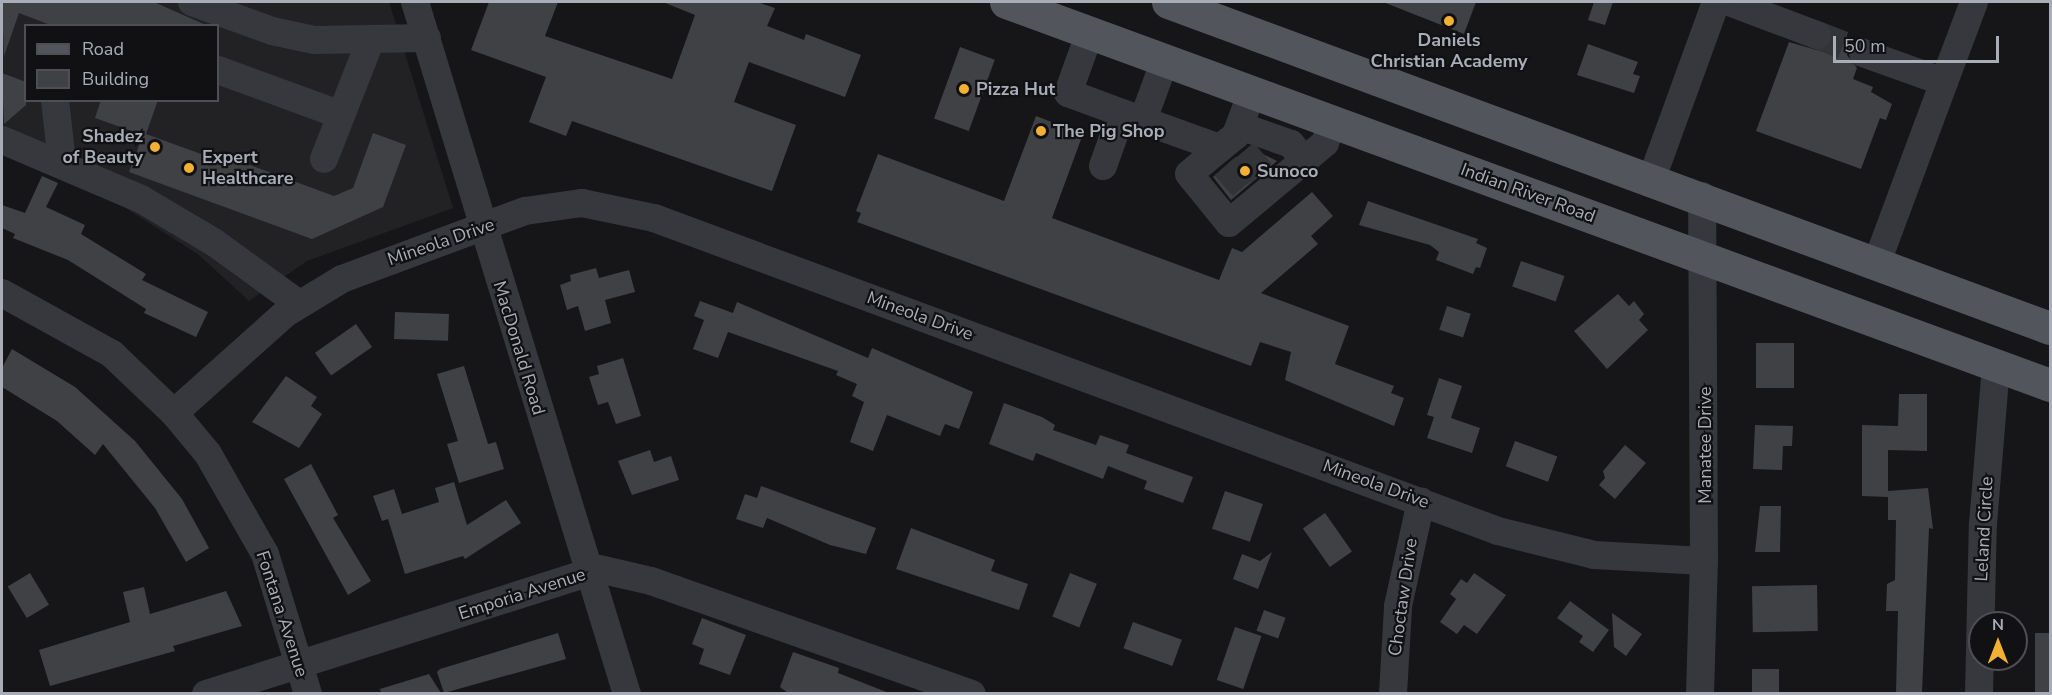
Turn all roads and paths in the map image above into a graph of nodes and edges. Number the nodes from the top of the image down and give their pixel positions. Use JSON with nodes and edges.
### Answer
{"nodes":[{"id":1,"x":192,"y":2,"type":"edge"},
{"id":2,"x":415,"y":2,"type":"edge"},
{"id":3,"x":1006,"y":2,"type":"edge"},
{"id":4,"x":1168,"y":2,"type":"edge"},
{"id":5,"x":1716,"y":2,"type":"edge"},
{"id":6,"x":1729,"y":2,"type":"edge"},
{"id":7,"x":1974,"y":2,"type":"edge"},
{"id":8,"x":1090,"y":32,"type":"junction"},
{"id":9,"x":1817,"y":35,"type":"tunnel mouth"},
{"id":10,"x":427,"y":38,"type":"junction"},
{"id":11,"x":371,"y":39,"type":"junction"},
{"id":12,"x":1863,"y":53,"type":"tunnel mouth"},
{"id":13,"x":1165,"y":60,"type":"junction"},
{"id":14,"x":219,"y":70,"type":"edge"},
{"id":15,"x":1944,"y":82,"type":"junction"},
{"id":16,"x":1252,"y":92,"type":"junction"},
{"id":17,"x":55,"y":102,"type":"edge"},
{"id":18,"x":341,"y":115,"type":"junction"},
{"id":19,"x":1133,"y":116,"type":"junction"},
{"id":20,"x":1333,"y":121,"type":"junction"},
{"id":21,"x":2,"y":140,"type":"edge"},
{"id":22,"x":1229,"y":147,"type":"junction"},
{"id":23,"x":324,"y":159,"type":"dead end"},
{"id":24,"x":1304,"y":160,"type":"junction"},
{"id":25,"x":62,"y":162,"type":"junction"},
{"id":26,"x":1103,"y":166,"type":"dead end"},
{"id":27,"x":1652,"y":178,"type":"junction"},
{"id":28,"x":1702,"y":196,"type":"junction"},
{"id":29,"x":482,"y":230,"type":"junction"},
{"id":30,"x":1703,"y":257,"type":"junction"},
{"id":31,"x":1877,"y":262,"type":"junction"},
{"id":32,"x":2,"y":293,"type":"edge"},
{"id":33,"x":299,"y":304,"type":"junction"},
{"id":34,"x":2050,"y":328,"type":"edge"},
{"id":35,"x":1996,"y":365,"type":"junction"},
{"id":36,"x":2050,"y":385,"type":"edge"},
{"id":37,"x":174,"y":413,"type":"junction"},
{"id":38,"x":1421,"y":501,"type":"junction"},
{"id":39,"x":1704,"y":561,"type":"junction"},
{"id":40,"x":588,"y":573,"type":"junction"},
{"id":41,"x":299,"y":665,"type":"junction"},
{"id":42,"x":206,"y":693,"type":"edge"},
{"id":43,"x":308,"y":693,"type":"edge"},
{"id":44,"x":627,"y":693,"type":"edge"},
{"id":45,"x":972,"y":693,"type":"edge"},
{"id":46,"x":1393,"y":693,"type":"edge"},
{"id":47,"x":1700,"y":693,"type":"edge"},
{"id":48,"x":1980,"y":693,"type":"edge"}],
"edges":[{"from":1,"to":11,"type":"street"},
{"from":2,"to":10,"type":"street","name":"MacDonald Road"},
{"from":3,"to":8,"type":"main road","name":"Indian River Road"},
{"from":4,"to":27,"type":"main road"},
{"from":5,"to":27,"type":"street"},
{"from":6,"to":9,"type":"street"},
{"from":7,"to":15,"type":"street"},
{"from":8,"to":13,"type":"main road","name":"Indian River Road"},
{"from":8,"to":19,"type":"street"},
{"from":10,"to":11,"type":"street"},
{"from":10,"to":29,"type":"street","name":"MacDonald Road"},
{"from":11,"to":18,"type":"street"},
{"from":12,"to":15,"type":"street"},
{"from":13,"to":16,"type":"main road","name":"Indian River Road"},
{"from":13,"to":19,"type":"street"},
{"from":14,"to":18,"type":"street"},
{"from":15,"to":31,"type":"street"},
{"from":16,"to":20,"type":"main road","name":"Indian River Road"},
{"from":16,"to":22,"type":"street"},
{"from":17,"to":25,"type":"street"},
{"from":18,"to":23,"type":"street"},
{"from":19,"to":22,"type":"street"},
{"from":19,"to":26,"type":"street"},
{"from":20,"to":24,"type":"street"},
{"from":20,"to":30,"type":"main road","name":"Indian River Road"},
{"from":21,"to":25,"type":"street"},
{"from":22,"to":24,"type":"street"},
{"from":22,"to":24,"type":"street"},
{"from":25,"to":33,"type":"street"},
{"from":27,"to":28,"type":"main road"},
{"from":28,"to":30,"type":"street","name":"Manatee Drive"},
{"from":28,"to":31,"type":"main road"},
{"from":29,"to":33,"type":"street","name":"Mineola Drive"},
{"from":29,"to":38,"type":"street","name":"Mineola Drive"},
{"from":29,"to":40,"type":"street","name":"MacDonald Road"},
{"from":30,"to":35,"type":"main road","name":"Indian River Road"},
{"from":30,"to":39,"type":"street","name":"Manatee Drive"},
{"from":31,"to":34,"type":"main road"},
{"from":32,"to":37,"type":"street","name":"Fontana Avenue"},
{"from":33,"to":37,"type":"street","name":"Mineola Drive"},
{"from":35,"to":36,"type":"main road","name":"Indian River Road"},
{"from":35,"to":48,"type":"street","name":"Leland Circle"},
{"from":37,"to":41,"type":"street","name":"Fontana Avenue"},
{"from":38,"to":39,"type":"street","name":"Mineola Drive"},
{"from":38,"to":46,"type":"street","name":"Choctaw Drive"},
{"from":39,"to":47,"type":"street","name":"Manatee Drive"},
{"from":40,"to":41,"type":"street","name":"Emporia Avenue"},
{"from":40,"to":44,"type":"street","name":"MacDonald Road"},
{"from":40,"to":45,"type":"street","name":"Emporia Avenue"},
{"from":41,"to":42,"type":"street","name":"Emporia Avenue"},
{"from":41,"to":43,"type":"street","name":"Fontana Avenue"}]}
